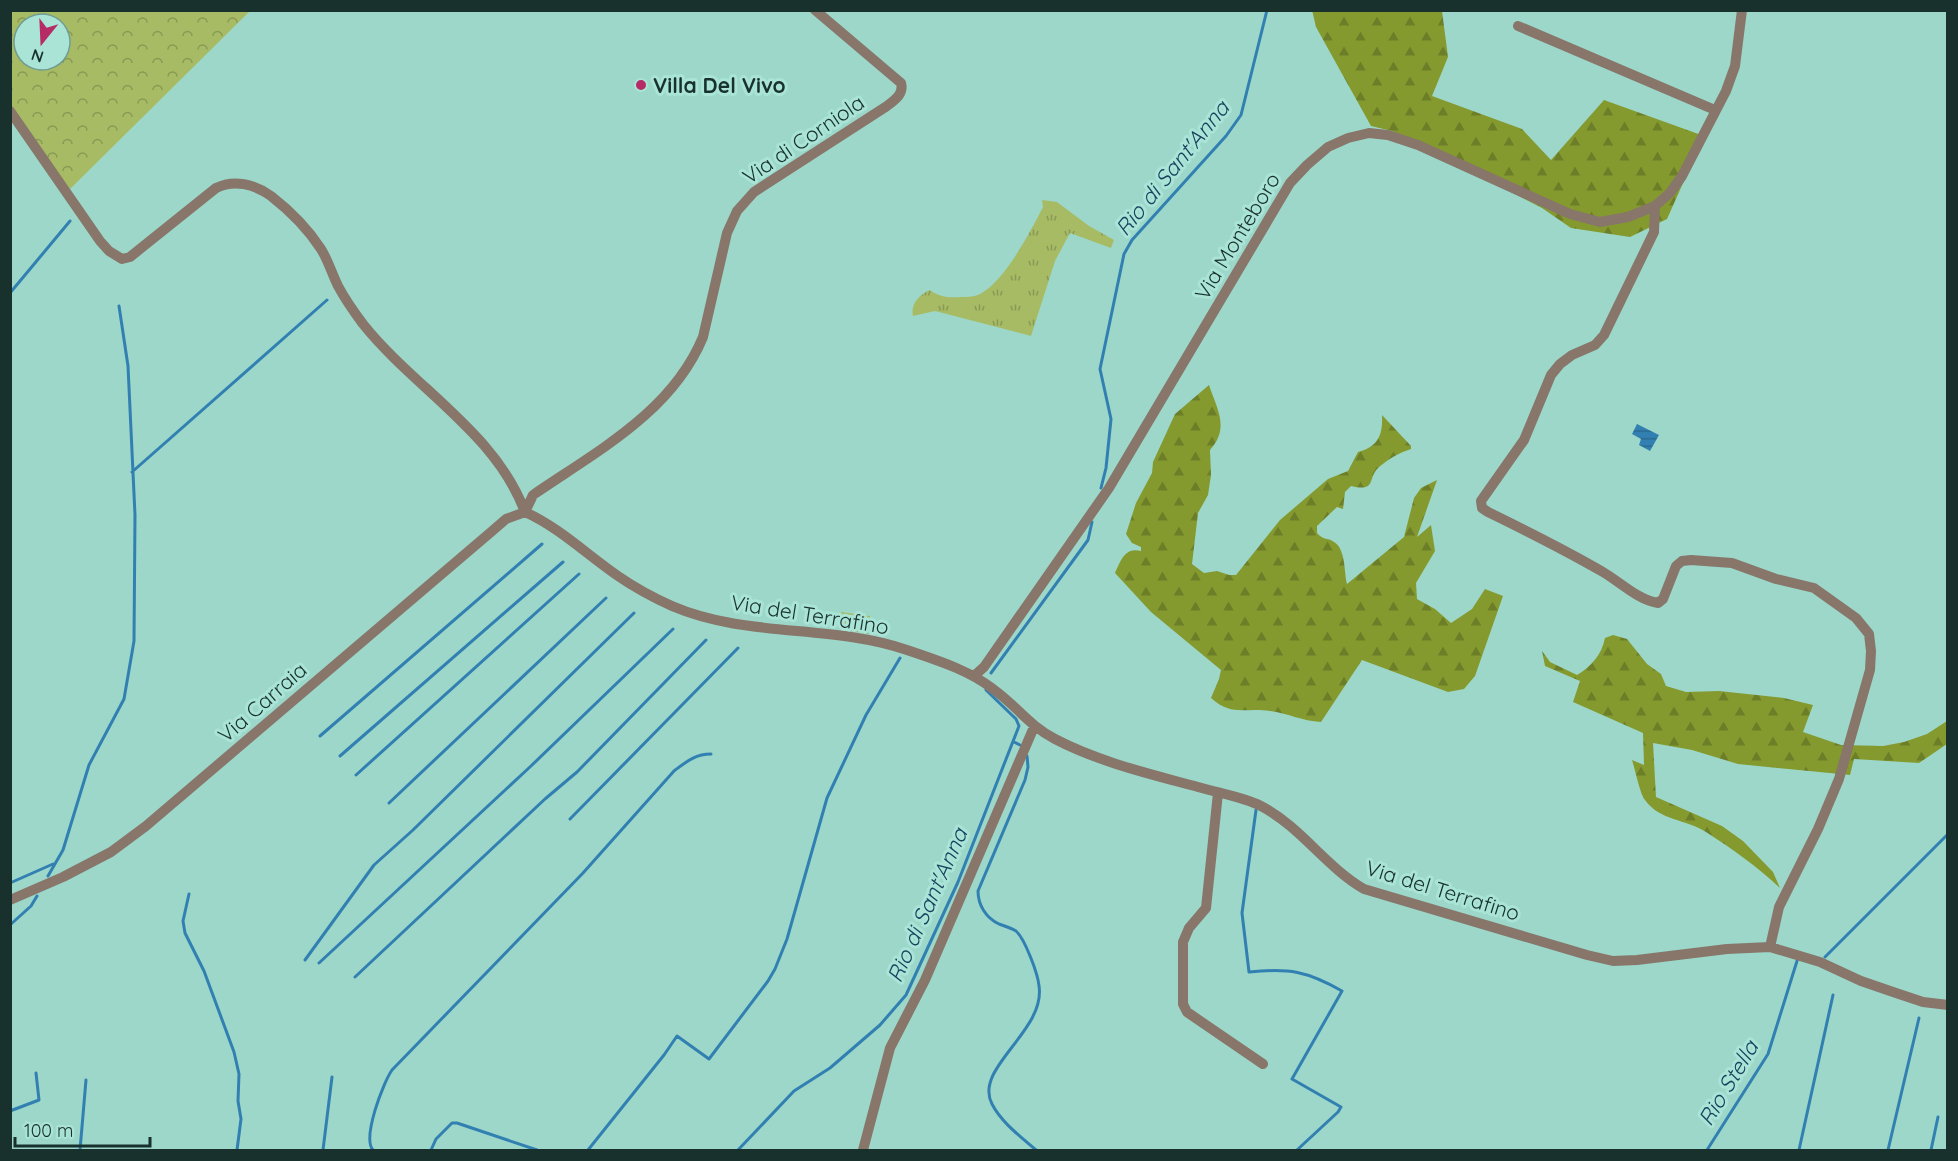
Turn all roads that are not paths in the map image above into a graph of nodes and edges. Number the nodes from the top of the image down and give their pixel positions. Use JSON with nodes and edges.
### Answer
{"nodes":[{"id":1,"x":815,"y":10,"type":"edge"},
{"id":2,"x":1742,"y":10,"type":"edge"},
{"id":3,"x":1518,"y":26,"type":"dead end"},
{"id":4,"x":10,"y":111,"type":"edge"},
{"id":5,"x":1715,"y":111,"type":"junction"},
{"id":6,"x":1655,"y":206,"type":"junction"},
{"id":7,"x":525,"y":512,"type":"junction"},
{"id":8,"x":974,"y":676,"type":"junction"},
{"id":9,"x":1034,"y":727,"type":"junction"},
{"id":10,"x":1218,"y":793,"type":"junction"},
{"id":11,"x":10,"y":900,"type":"edge"},
{"id":12,"x":1770,"y":947,"type":"junction"},
{"id":13,"x":1947,"y":1005,"type":"edge"},
{"id":14,"x":1263,"y":1064,"type":"dead end"},
{"id":15,"x":862,"y":1150,"type":"edge"}],
"edges":[{"from":1,"to":7,"type":"street","name":"Via di Corniola"},
{"from":2,"to":5,"type":"street","name":"Via Monteboro"},
{"from":3,"to":5,"type":"street"},
{"from":4,"to":7,"type":"street"},
{"from":5,"to":6,"type":"street","name":"Via Monteboro"},
{"from":6,"to":8,"type":"street","name":"Via Monteboro"},
{"from":6,"to":12,"type":"street"},
{"from":7,"to":8,"type":"street","name":"Via del Terrafino"},
{"from":7,"to":11,"type":"street","name":"Via Carraia"},
{"from":8,"to":9,"type":"street","name":"Via del Terrafino"},
{"from":9,"to":10,"type":"street","name":"Via del Terrafino"},
{"from":9,"to":15,"type":"street"},
{"from":10,"to":12,"type":"street","name":"Via del Terrafino"},
{"from":10,"to":14,"type":"street"},
{"from":12,"to":13,"type":"street","name":"Via del Terrafino"}]}
